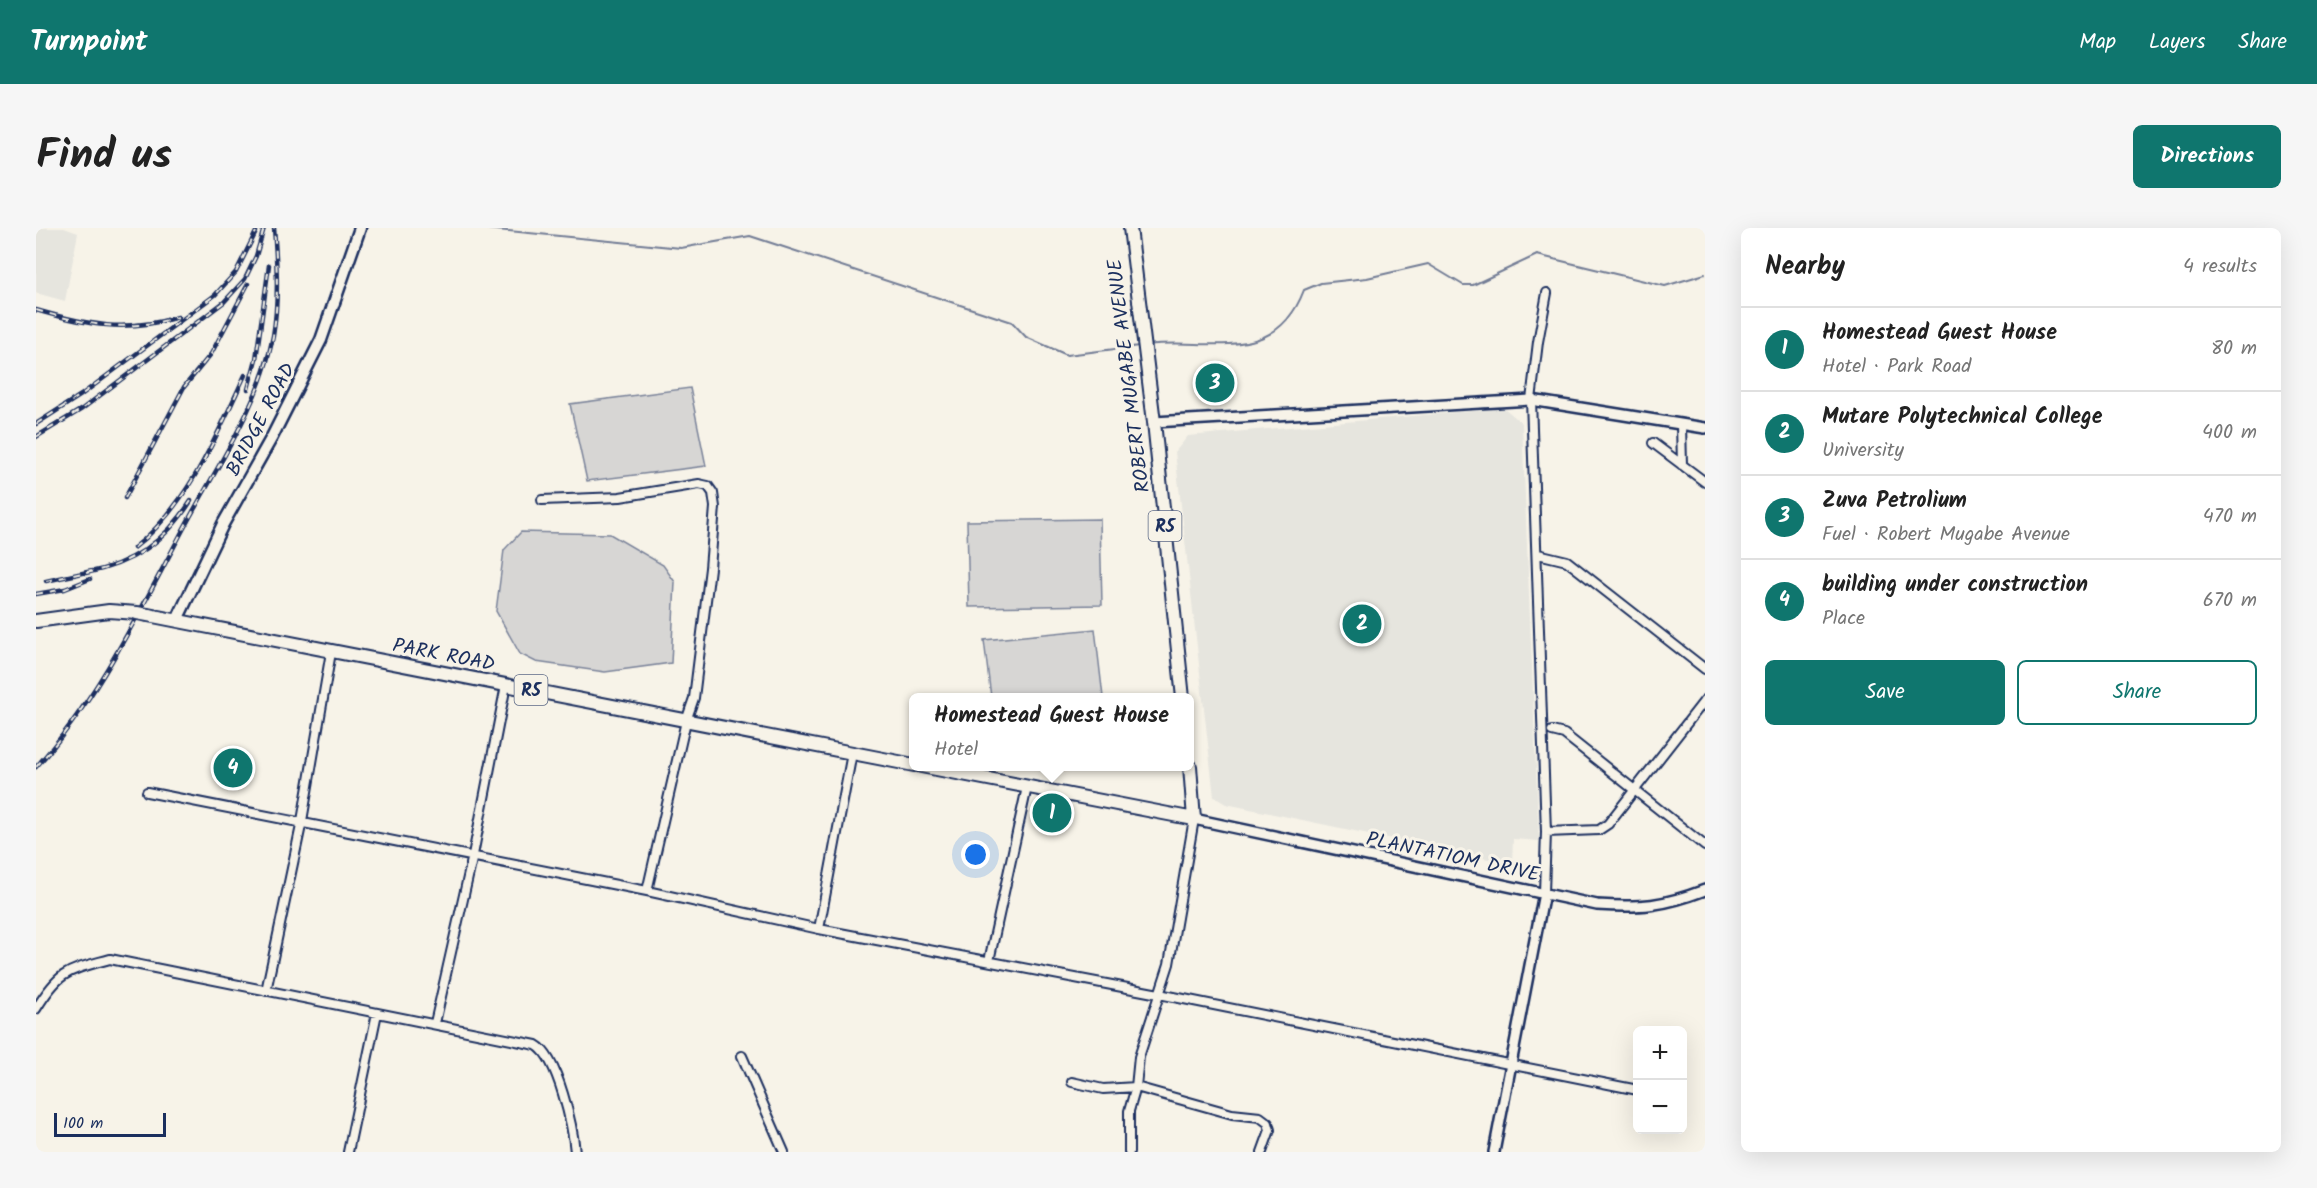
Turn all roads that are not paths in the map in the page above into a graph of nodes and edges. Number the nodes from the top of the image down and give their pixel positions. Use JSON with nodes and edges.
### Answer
{"nodes":[{"id":1,"x":360,"y":228,"type":"edge"},
{"id":2,"x":1130,"y":228,"type":"edge"},
{"id":3,"x":1547,"y":293,"type":"dead end"},
{"id":4,"x":1531,"y":400,"type":"junction"},
{"id":5,"x":1154,"y":422,"type":"junction"},
{"id":6,"x":1681,"y":424,"type":"junction"},
{"id":7,"x":1705,"y":428,"type":"edge"},
{"id":8,"x":1653,"y":443,"type":"dead end"},
{"id":9,"x":1682,"y":465,"type":"junction"},
{"id":10,"x":1705,"y":482,"type":"edge"},
{"id":11,"x":542,"y":500,"type":"dead end"},
{"id":12,"x":1538,"y":554,"type":"junction"},
{"id":13,"x":177,"y":620,"type":"junction"},
{"id":14,"x":36,"y":621,"type":"edge"},
{"id":15,"x":331,"y":652,"type":"junction"},
{"id":16,"x":1705,"y":669,"type":"edge"},
{"id":17,"x":506,"y":685,"type":"junction"},
{"id":18,"x":1182,"y":693,"type":"edge"},
{"id":19,"x":1705,"y":700,"type":"edge"},
{"id":20,"x":686,"y":721,"type":"junction"},
{"id":21,"x":1552,"y":731,"type":"dead end"},
{"id":22,"x":852,"y":753,"type":"junction"},
{"id":23,"x":909,"y":764,"type":"edge"},
{"id":24,"x":946,"y":771,"type":"edge"},
{"id":25,"x":1190,"y":771,"type":"edge"},
{"id":26,"x":1027,"y":787,"type":"junction"},
{"id":27,"x":1634,"y":790,"type":"junction"},
{"id":28,"x":147,"y":792,"type":"dead end"},
{"id":29,"x":1194,"y":819,"type":"junction"},
{"id":30,"x":302,"y":821,"type":"junction"},
{"id":31,"x":1546,"y":832,"type":"junction"},
{"id":32,"x":1705,"y":846,"type":"edge"},
{"id":33,"x":473,"y":855,"type":"junction"},
{"id":34,"x":647,"y":891,"type":"junction"},
{"id":35,"x":1705,"y":891,"type":"edge"},
{"id":36,"x":1544,"y":893,"type":"junction"},
{"id":37,"x":819,"y":929,"type":"junction"},
{"id":38,"x":989,"y":961,"type":"junction"},
{"id":39,"x":266,"y":991,"type":"junction"},
{"id":40,"x":1159,"y":994,"type":"junction"},
{"id":41,"x":36,"y":1010,"type":"edge"},
{"id":42,"x":377,"y":1013,"type":"junction"},
{"id":43,"x":435,"y":1023,"type":"junction"},
{"id":44,"x":742,"y":1056,"type":"dead end"},
{"id":45,"x":1512,"y":1064,"type":"junction"},
{"id":46,"x":1072,"y":1082,"type":"dead end"},
{"id":47,"x":1136,"y":1087,"type":"junction"},
{"id":48,"x":1633,"y":1089,"type":"edge"},
{"id":49,"x":348,"y":1152,"type":"edge"},
{"id":50,"x":575,"y":1152,"type":"edge"},
{"id":51,"x":784,"y":1152,"type":"edge"},
{"id":52,"x":1129,"y":1152,"type":"edge"},
{"id":53,"x":1262,"y":1152,"type":"edge"},
{"id":54,"x":1494,"y":1152,"type":"edge"}],
"edges":[{"from":1,"to":13,"type":"main road","name":"BRIDGE ROAD"},
{"from":2,"to":5,"type":"highway","name":"ROBERT MUGABE AVENUE","number":"R5"},
{"from":3,"to":4,"type":"street"},
{"from":4,"to":5,"type":"street"},
{"from":4,"to":6,"type":"street"},
{"from":4,"to":12,"type":"street"},
{"from":5,"to":18,"type":"highway","name":"ROBERT MUGABE AVENUE","number":"R5"},
{"from":6,"to":7,"type":"street"},
{"from":6,"to":9,"type":"street"},
{"from":8,"to":9,"type":"street"},
{"from":9,"to":10,"type":"street"},
{"from":11,"to":20,"type":"street"},
{"from":12,"to":16,"type":"street"},
{"from":12,"to":31,"type":"street"},
{"from":13,"to":14,"type":"highway","name":"PARK ROAD","number":"R5"},
{"from":13,"to":15,"type":"highway","name":"PARK ROAD","number":"R5"},
{"from":15,"to":17,"type":"highway","name":"PARK ROAD","number":"R5"},
{"from":15,"to":30,"type":"street"},
{"from":17,"to":20,"type":"highway","name":"PARK ROAD","number":"R5"},
{"from":17,"to":33,"type":"street"},
{"from":19,"to":27,"type":"street"},
{"from":20,"to":22,"type":"highway","name":"PARK ROAD","number":"R5"},
{"from":20,"to":34,"type":"street"},
{"from":21,"to":27,"type":"street"},
{"from":22,"to":23,"type":"highway","name":"PARK ROAD","number":"R5"},
{"from":22,"to":37,"type":"street"},
{"from":24,"to":26,"type":"highway"},
{"from":25,"to":29,"type":"highway"},
{"from":26,"to":29,"type":"highway"},
{"from":26,"to":38,"type":"street"},
{"from":27,"to":31,"type":"street"},
{"from":27,"to":32,"type":"street"},
{"from":28,"to":30,"type":"street"},
{"from":29,"to":36,"type":"street","name":"PLANTATIOM DRIVE"},
{"from":29,"to":40,"type":"street"},
{"from":30,"to":33,"type":"street"},
{"from":30,"to":39,"type":"street"},
{"from":31,"to":36,"type":"street"},
{"from":33,"to":34,"type":"street"},
{"from":33,"to":43,"type":"street"},
{"from":34,"to":37,"type":"street"},
{"from":35,"to":36,"type":"street","name":"PLANTATIOM DRIVE"},
{"from":36,"to":45,"type":"street"},
{"from":37,"to":38,"type":"street"},
{"from":38,"to":40,"type":"street"},
{"from":39,"to":41,"type":"street"},
{"from":39,"to":42,"type":"street"},
{"from":40,"to":45,"type":"street"},
{"from":40,"to":47,"type":"street"},
{"from":42,"to":43,"type":"street"},
{"from":42,"to":49,"type":"street"},
{"from":43,"to":50,"type":"street"},
{"from":44,"to":51,"type":"street"},
{"from":45,"to":48,"type":"street"},
{"from":45,"to":54,"type":"street"},
{"from":46,"to":47,"type":"street"},
{"from":47,"to":52,"type":"street"},
{"from":47,"to":53,"type":"street"}]}
